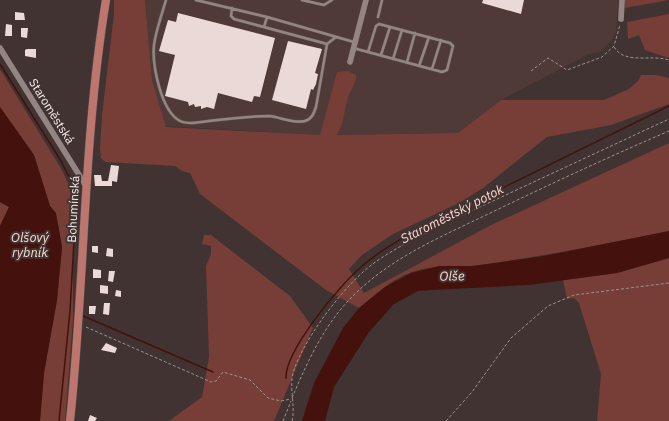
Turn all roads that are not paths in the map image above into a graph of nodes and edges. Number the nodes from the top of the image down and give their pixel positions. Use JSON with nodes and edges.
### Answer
{"nodes":[{"id":1,"x":106,"y":0,"type":"edge"},
{"id":2,"x":166,"y":0,"type":"edge"},
{"id":3,"x":196,"y":0,"type":"edge"},
{"id":4,"x":302,"y":0,"type":"edge"},
{"id":5,"x":332,"y":0,"type":"edge"},
{"id":6,"x":366,"y":0,"type":"edge"},
{"id":7,"x":382,"y":0,"type":"edge"},
{"id":8,"x":622,"y":0,"type":"edge"},
{"id":9,"x":232,"y":8,"type":"junction"},
{"id":10,"x":267,"y":17,"type":"junction"},
{"id":11,"x":378,"y":17,"type":"dead end"},
{"id":12,"x":621,"y":19,"type":"road end"},
{"id":13,"x":264,"y":27,"type":"junction"},
{"id":14,"x":390,"y":27,"type":"junction"},
{"id":15,"x":402,"y":30,"type":"junction"},
{"id":16,"x":414,"y":33,"type":"junction"},
{"id":17,"x":336,"y":37,"type":"junction"},
{"id":18,"x":429,"y":37,"type":"junction"},
{"id":19,"x":441,"y":40,"type":"junction"},
{"id":20,"x":327,"y":44,"type":"junction"},
{"id":21,"x":354,"y":45,"type":"junction"},
{"id":22,"x":0,"y":48,"type":"edge"},
{"id":23,"x":368,"y":52,"type":"junction"},
{"id":24,"x":381,"y":55,"type":"junction"},
{"id":25,"x":393,"y":59,"type":"junction"},
{"id":26,"x":350,"y":62,"type":"dead end"},
{"id":27,"x":407,"y":62,"type":"junction"},
{"id":28,"x":419,"y":66,"type":"junction"},
{"id":29,"x":432,"y":69,"type":"junction"},
{"id":30,"x":86,"y":186,"type":"junction"},
{"id":31,"x":70,"y":421,"type":"edge"}],
"edges":[{"from":1,"to":30,"type":"main road","name":"Bohumínská"},
{"from":2,"to":20,"type":"lane"},
{"from":3,"to":9,"type":"lane"},
{"from":4,"to":5,"type":"lane"},
{"from":6,"to":21,"type":"street"},
{"from":7,"to":11,"type":"lane"},
{"from":8,"to":12,"type":"street"},
{"from":9,"to":10,"type":"lane"},
{"from":9,"to":13,"type":"lane"},
{"from":10,"to":13,"type":"lane"},
{"from":10,"to":17,"type":"lane"},
{"from":13,"to":20,"type":"lane"},
{"from":14,"to":15,"type":"lane"},
{"from":14,"to":23,"type":"lane"},
{"from":14,"to":24,"type":"lane"},
{"from":15,"to":16,"type":"lane"},
{"from":15,"to":25,"type":"lane"},
{"from":16,"to":18,"type":"lane"},
{"from":16,"to":27,"type":"lane"},
{"from":17,"to":20,"type":"lane"},
{"from":17,"to":21,"type":"lane"},
{"from":18,"to":19,"type":"lane"},
{"from":18,"to":28,"type":"lane"},
{"from":19,"to":29,"type":"lane"},
{"from":19,"to":29,"type":"lane"},
{"from":21,"to":23,"type":"lane"},
{"from":21,"to":26,"type":"street"},
{"from":22,"to":30,"type":"street","name":"Staroměstská"},
{"from":23,"to":24,"type":"lane"},
{"from":24,"to":25,"type":"lane"},
{"from":25,"to":27,"type":"lane"},
{"from":27,"to":28,"type":"lane"},
{"from":28,"to":29,"type":"lane"},
{"from":30,"to":31,"type":"main road","name":"Bohumínská"}]}
